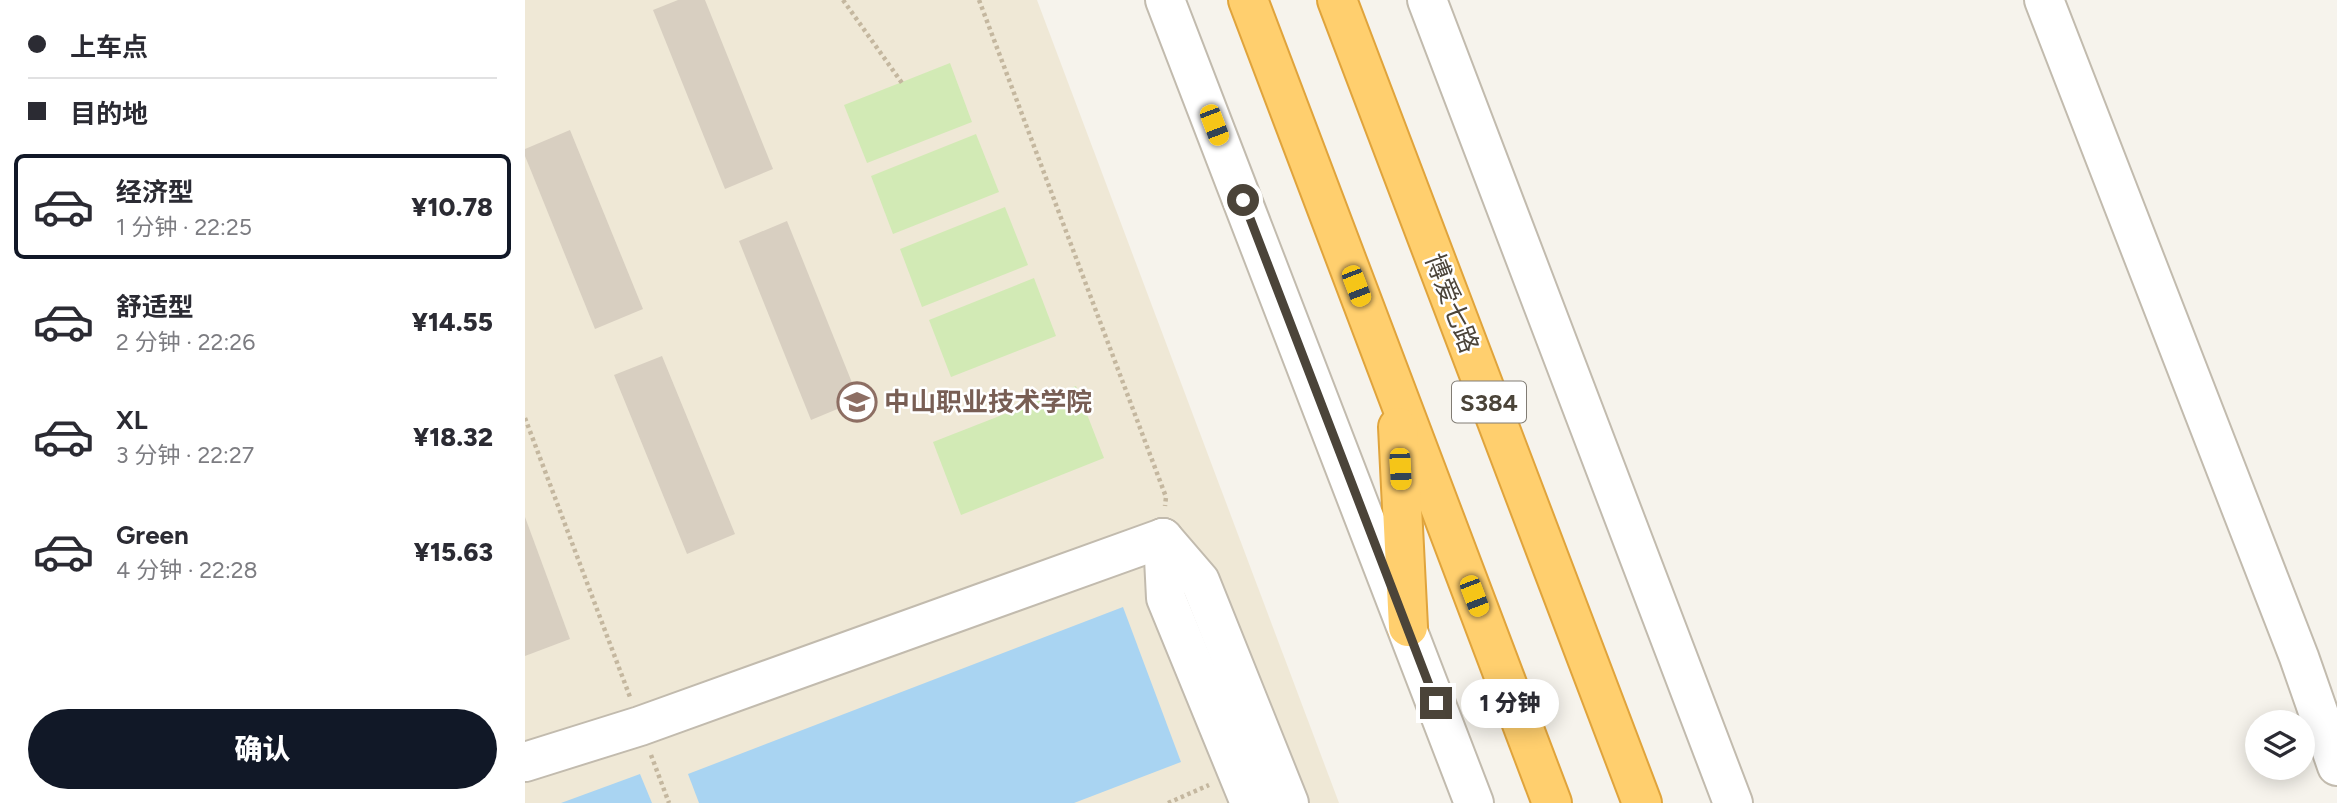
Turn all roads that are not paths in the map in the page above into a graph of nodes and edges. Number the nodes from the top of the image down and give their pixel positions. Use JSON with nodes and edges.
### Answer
{"nodes":[{"id":1,"x":1165,"y":0,"type":"edge"},
{"id":2,"x":1248,"y":0,"type":"edge"},
{"id":3,"x":1337,"y":0,"type":"edge"},
{"id":4,"x":1427,"y":0,"type":"edge"},
{"id":5,"x":2044,"y":0,"type":"edge"},
{"id":6,"x":1396,"y":390,"type":"junction"},
{"id":7,"x":1163,"y":538,"type":"junction"},
{"id":8,"x":1408,"y":627,"type":"junction"},
{"id":9,"x":525,"y":762,"type":"edge"},
{"id":10,"x":2337,"y":766,"type":"edge"},
{"id":11,"x":1244,"y":788,"type":"edge"},
{"id":12,"x":1289,"y":803,"type":"edge"},
{"id":13,"x":1474,"y":803,"type":"edge"},
{"id":14,"x":1552,"y":803,"type":"edge"},
{"id":15,"x":1642,"y":803,"type":"edge"},
{"id":16,"x":1733,"y":803,"type":"edge"}],
"edges":[{"from":1,"to":8,"type":"street"},
{"from":2,"to":6,"type":"highway"},
{"from":3,"to":15,"type":"highway","name":"博爱七路","number":"S384"},
{"from":4,"to":16,"type":"street"},
{"from":5,"to":10,"type":"street"},
{"from":6,"to":8,"type":"highway"},
{"from":6,"to":14,"type":"highway"},
{"from":7,"to":9,"type":"street"},
{"from":7,"to":11,"type":"street"},
{"from":7,"to":12,"type":"street"},
{"from":8,"to":13,"type":"street"}]}
